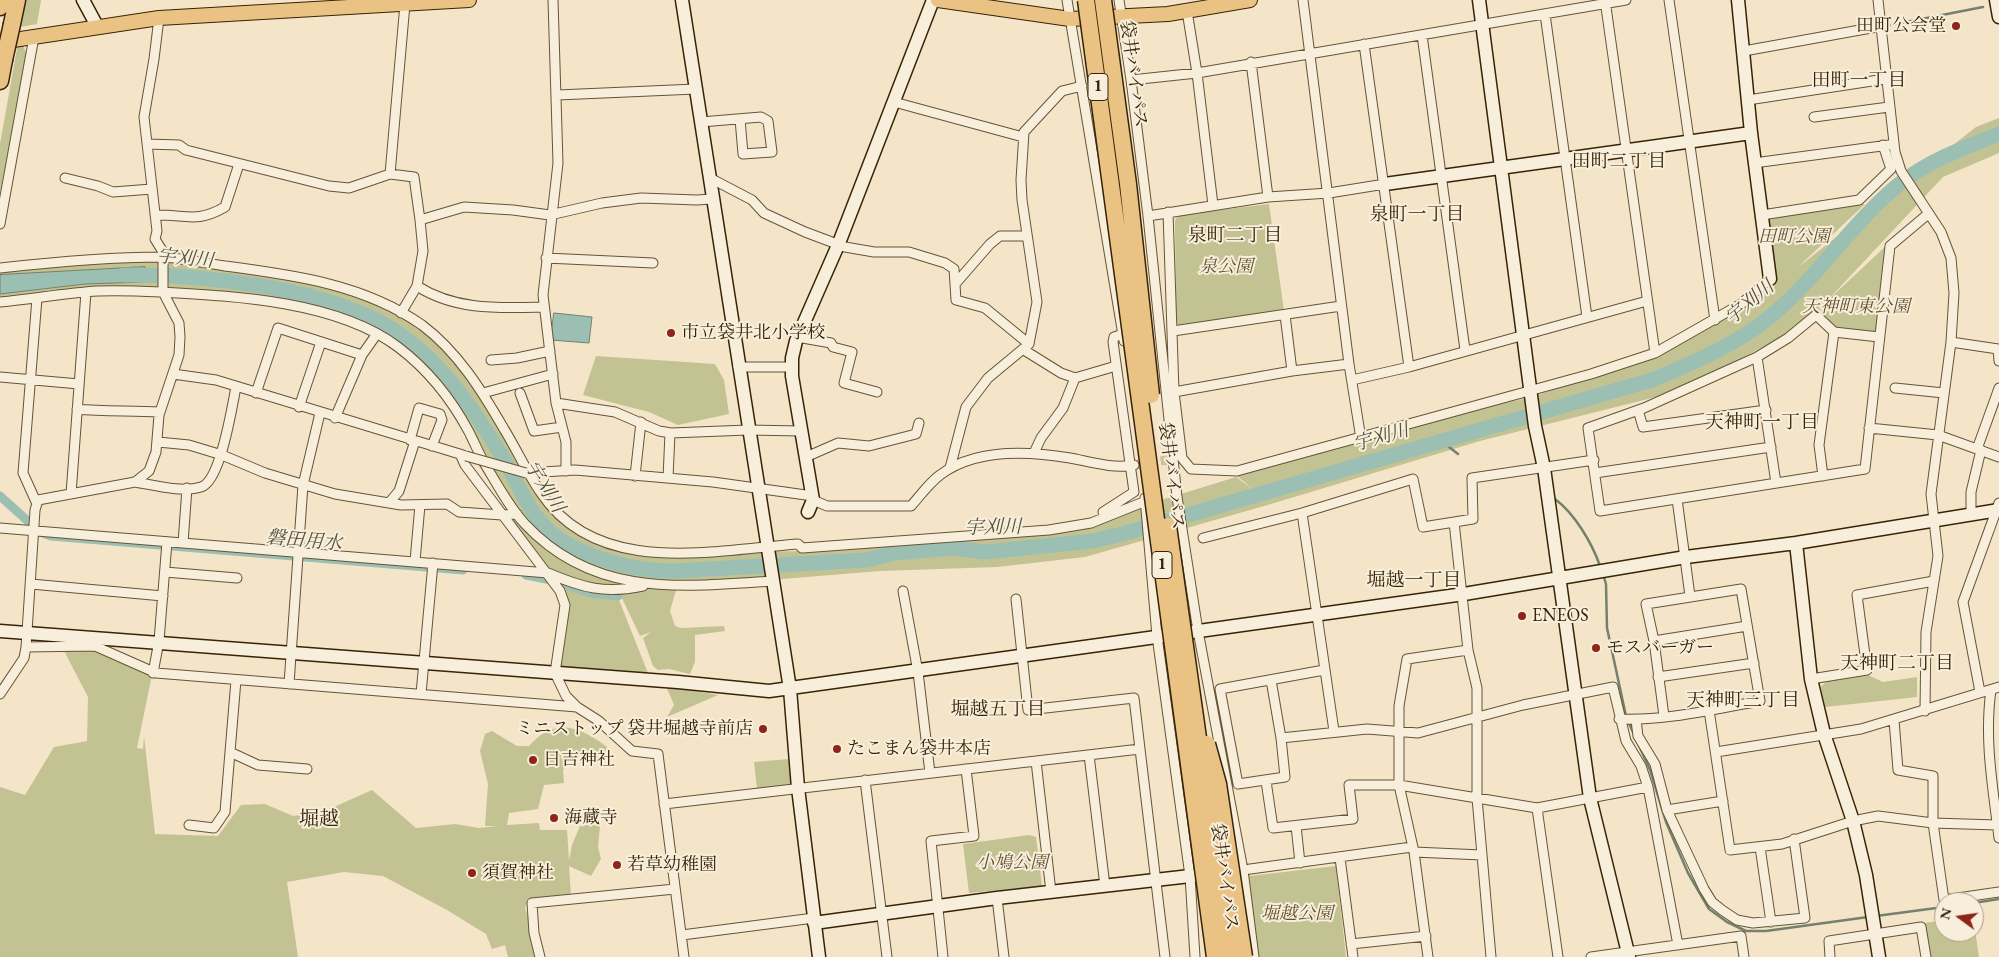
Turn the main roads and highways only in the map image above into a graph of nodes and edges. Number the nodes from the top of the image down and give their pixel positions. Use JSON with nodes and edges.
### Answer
{"nodes":[{"id":1,"x":2,"y":0,"type":"edge"},
{"id":2,"x":17,"y":0,"type":"edge"},
{"id":3,"x":469,"y":0,"type":"edge"},
{"id":4,"x":938,"y":0,"type":"edge"},
{"id":5,"x":1075,"y":0,"type":"edge"},
{"id":6,"x":1086,"y":0,"type":"edge"},
{"id":7,"x":1102,"y":0,"type":"edge"},
{"id":8,"x":1108,"y":0,"type":"edge"},
{"id":9,"x":1250,"y":0,"type":"edge"},
{"id":10,"x":0,"y":7,"type":"edge"},
{"id":11,"x":0,"y":42,"type":"edge"},
{"id":12,"x":0,"y":81,"type":"edge"},
{"id":13,"x":1104,"y":134,"type":"junction"},
{"id":14,"x":1128,"y":184,"type":"junction"},
{"id":15,"x":1174,"y":615,"type":"junction"},
{"id":16,"x":1207,"y":957,"type":"edge"},
{"id":17,"x":1215,"y":957,"type":"edge"},
{"id":18,"x":1229,"y":957,"type":"edge"},
{"id":19,"x":1244,"y":957,"type":"edge"}],
"edges":[{"from":1,"to":10,"type":"highway"},
{"from":2,"to":12,"type":"highway","bridge":true},
{"from":3,"to":11,"type":"main road"},
{"from":4,"to":9,"type":"main road"},
{"from":5,"to":13,"type":"highway","bridge":true},
{"from":6,"to":13,"type":"highway","name":"袋井バイパス","number":"1","bridge":true},
{"from":7,"to":14,"type":"highway","name":"袋井バイパス","number":"1","bridge":true},
{"from":8,"to":14,"type":"highway","bridge":true},
{"from":13,"to":15,"type":"highway","name":"袋井バイパス","number":"1","bridge":true},
{"from":14,"to":15,"type":"highway","name":"袋井バイパス","number":"1","bridge":true},
{"from":15,"to":16,"type":"highway","bridge":true},
{"from":15,"to":17,"type":"highway","name":"袋井バイパス","number":"1","bridge":true},
{"from":15,"to":18,"type":"highway","name":"袋井バイパス","number":"1","bridge":true},
{"from":15,"to":19,"type":"highway","bridge":true}]}
